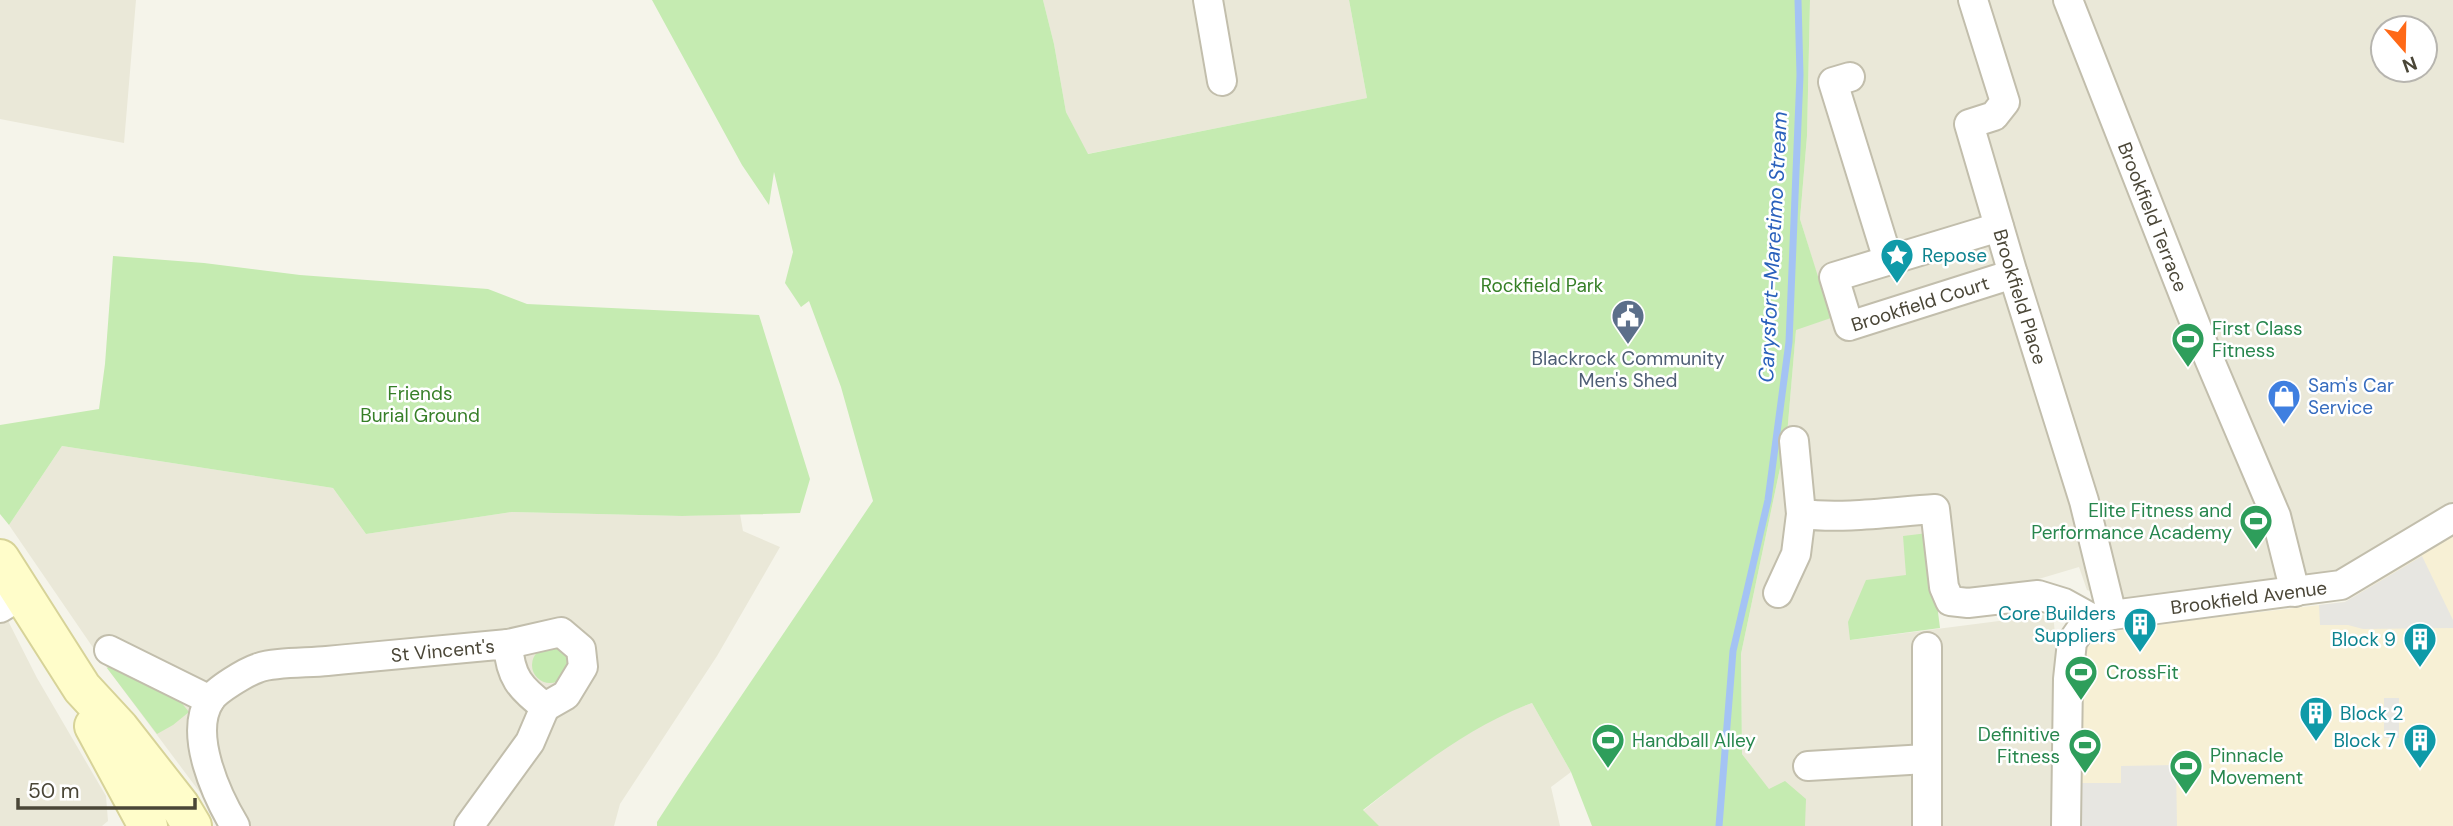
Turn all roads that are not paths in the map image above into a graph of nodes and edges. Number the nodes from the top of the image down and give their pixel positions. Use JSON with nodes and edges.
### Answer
{"nodes":[{"id":1,"x":1208,"y":0,"type":"edge"},
{"id":2,"x":1973,"y":0,"type":"edge"},
{"id":3,"x":2068,"y":0,"type":"edge"},
{"id":4,"x":1850,"y":76,"type":"dead end"},
{"id":5,"x":1222,"y":81,"type":"dead end"},
{"id":6,"x":1999,"y":227,"type":"junction"},
{"id":7,"x":1888,"y":260,"type":"junction"},
{"id":8,"x":2013,"y":274,"type":"junction"},
{"id":9,"x":1794,"y":441,"type":"dead end"},
{"id":10,"x":1801,"y":514,"type":"junction"},
{"id":11,"x":2453,"y":518,"type":"edge"},
{"id":12,"x":0,"y":559,"type":"edge"},
{"id":13,"x":2295,"y":592,"type":"junction"},
{"id":14,"x":1778,"y":593,"type":"dead end"},
{"id":15,"x":11,"y":601,"type":"edge"},
{"id":16,"x":2102,"y":617,"type":"junction"},
{"id":17,"x":508,"y":644,"type":"junction"},
{"id":18,"x":1927,"y":648,"type":"dead end"},
{"id":19,"x":109,"y":650,"type":"dead end"},
{"id":20,"x":82,"y":688,"type":"junction"},
{"id":21,"x":210,"y":699,"type":"junction"},
{"id":22,"x":545,"y":707,"type":"junction"},
{"id":23,"x":1926,"y":759,"type":"junction"},
{"id":24,"x":1808,"y":766,"type":"dead end"},
{"id":25,"x":148,"y":826,"type":"edge"},
{"id":26,"x":192,"y":826,"type":"edge"},
{"id":27,"x":235,"y":826,"type":"edge"},
{"id":28,"x":469,"y":826,"type":"edge"},
{"id":29,"x":1927,"y":826,"type":"edge"},
{"id":30,"x":2066,"y":826,"type":"edge"}],
"edges":[{"from":1,"to":5,"type":"street"},
{"from":2,"to":6,"type":"street","name":"Brookfield Place"},
{"from":3,"to":13,"type":"street","name":"Brookfield Terrace"},
{"from":4,"to":7,"type":"street"},
{"from":6,"to":7,"type":"street","name":"Brookfield Court"},
{"from":6,"to":8,"type":"street","name":"Brookfield Place"},
{"from":7,"to":8,"type":"street","name":"Brookfield Court"},
{"from":8,"to":16,"type":"street","name":"Brookfield Place"},
{"from":9,"to":10,"type":"street"},
{"from":10,"to":14,"type":"street"},
{"from":10,"to":16,"type":"street"},
{"from":11,"to":13,"type":"street","name":"Brookfield Avenue"},
{"from":12,"to":15,"type":"main road"},
{"from":13,"to":16,"type":"street","name":"Brookfield Avenue"},
{"from":15,"to":20,"type":"main road"},
{"from":16,"to":30,"type":"street"},
{"from":17,"to":21,"type":"street","name":"St Vincent's"},
{"from":17,"to":22,"type":"street","name":"St Vincent's"},
{"from":17,"to":22,"type":"street"},
{"from":18,"to":23,"type":"street"},
{"from":19,"to":21,"type":"street"},
{"from":20,"to":25,"type":"main road"},
{"from":20,"to":26,"type":"main road"},
{"from":21,"to":27,"type":"street"},
{"from":22,"to":28,"type":"street"},
{"from":23,"to":24,"type":"street"},
{"from":23,"to":29,"type":"street"}]}
